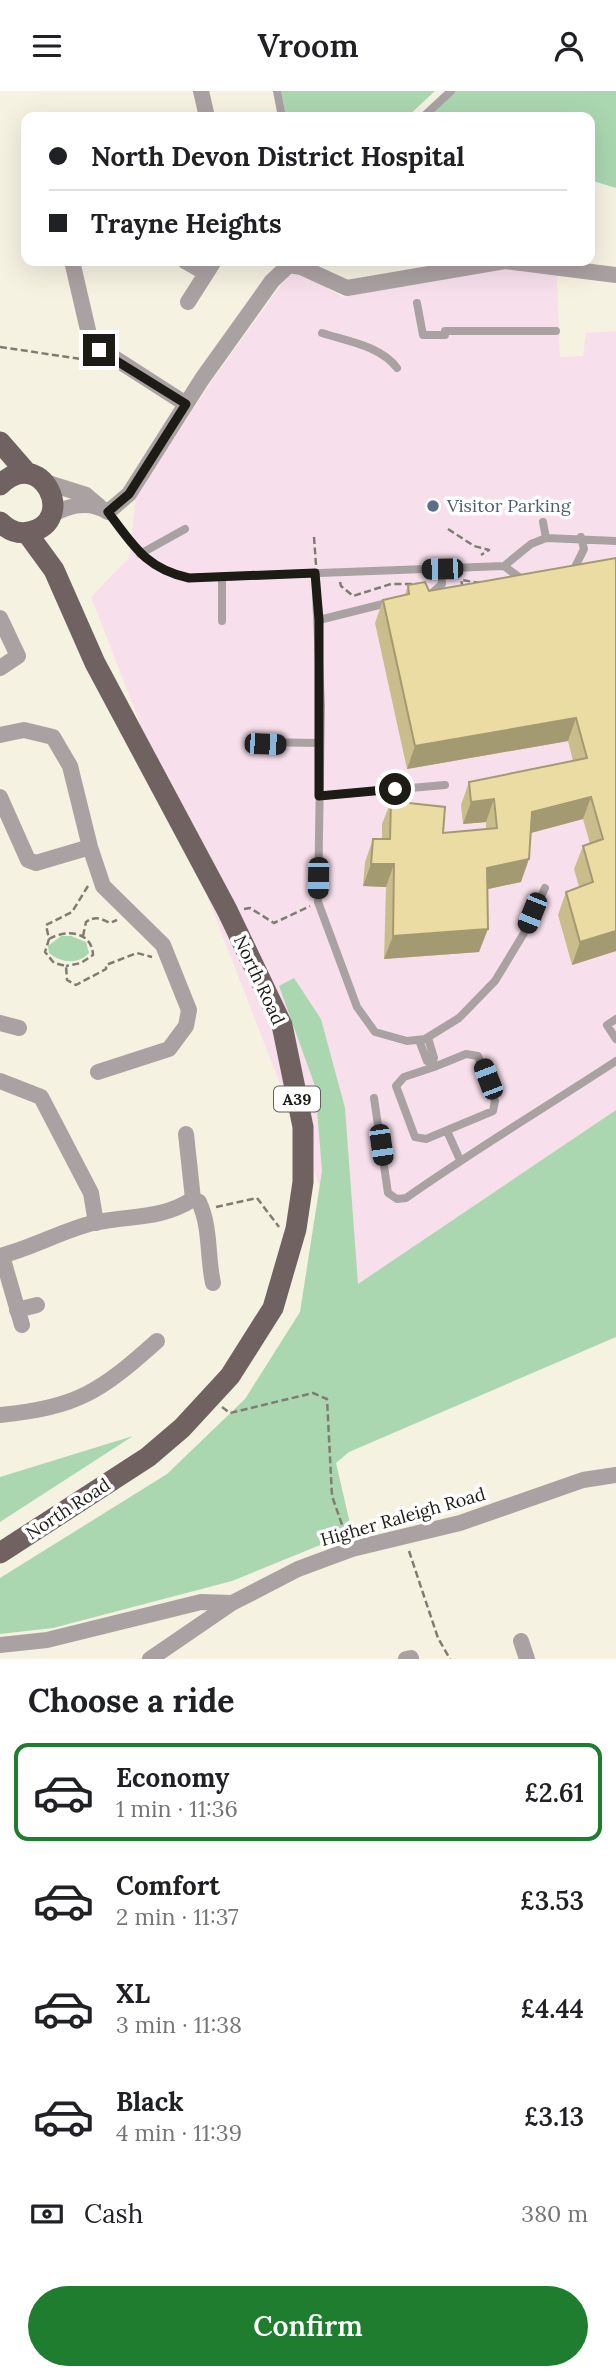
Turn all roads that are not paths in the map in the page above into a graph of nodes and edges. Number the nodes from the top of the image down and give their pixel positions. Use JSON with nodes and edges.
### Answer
{"nodes":[{"id":1,"x":201,"y":91,"type":"edge"},
{"id":2,"x":277,"y":91,"type":"edge"},
{"id":3,"x":451,"y":91,"type":"edge"},
{"id":4,"x":206,"y":112,"type":"edge"},
{"id":5,"x":281,"y":112,"type":"edge"},
{"id":6,"x":428,"y":112,"type":"edge"},
{"id":7,"x":73,"y":266,"type":"edge"},
{"id":8,"x":287,"y":266,"type":"edge"},
{"id":9,"x":298,"y":266,"type":"edge"},
{"id":10,"x":476,"y":266,"type":"edge"},
{"id":11,"x":545,"y":266,"type":"edge"},
{"id":12,"x":210,"y":267,"type":"edge"},
{"id":13,"x":616,"y":275,"type":"edge"},
{"id":14,"x":188,"y":302,"type":"dead end"},
{"id":15,"x":417,"y":303,"type":"dead end"},
{"id":16,"x":556,"y":331,"type":"dead end"},
{"id":17,"x":322,"y":333,"type":"dead end"},
{"id":18,"x":397,"y":368,"type":"dead end"},
{"id":19,"x":186,"y":404,"type":"junction"},
{"id":20,"x":0,"y":442,"type":"edge"},
{"id":21,"x":36,"y":478,"type":"junction"},
{"id":22,"x":0,"y":485,"type":"edge"},
{"id":23,"x":105,"y":510,"type":"junction"},
{"id":24,"x":49,"y":518,"type":"junction"},
{"id":25,"x":543,"y":522,"type":"dead end"},
{"id":26,"x":185,"y":529,"type":"dead end"},
{"id":27,"x":10,"y":530,"type":"edge"},
{"id":28,"x":581,"y":537,"type":"junction"},
{"id":29,"x":546,"y":538,"type":"junction"},
{"id":30,"x":616,"y":541,"type":"edge"},
{"id":31,"x":140,"y":554,"type":"junction"},
{"id":32,"x":504,"y":566,"type":"junction"},
{"id":33,"x":316,"y":569,"type":"junction"},
{"id":34,"x":442,"y":569,"type":"junction"},
{"id":35,"x":54,"y":570,"type":"junction"},
{"id":36,"x":222,"y":577,"type":"junction"},
{"id":37,"x":565,"y":577,"type":"edge"},
{"id":38,"x":531,"y":581,"type":"edge"},
{"id":39,"x":419,"y":597,"type":"edge"},
{"id":40,"x":395,"y":601,"type":"edge"},
{"id":41,"x":0,"y":618,"type":"edge"},
{"id":42,"x":319,"y":620,"type":"junction"},
{"id":43,"x":222,"y":621,"type":"dead end"},
{"id":44,"x":0,"y":668,"type":"edge"},
{"id":45,"x":0,"y":734,"type":"edge"},
{"id":46,"x":254,"y":742,"type":"dead end"},
{"id":47,"x":320,"y":743,"type":"junction"},
{"id":48,"x":445,"y":785,"type":"dead end"},
{"id":49,"x":319,"y":796,"type":"junction"},
{"id":50,"x":0,"y":797,"type":"edge"},
{"id":51,"x":90,"y":846,"type":"junction"},
{"id":52,"x":545,"y":888,"type":"dead end"},
{"id":53,"x":616,"y":1019,"type":"edge"},
{"id":54,"x":0,"y":1023,"type":"edge"},
{"id":55,"x":19,"y":1028,"type":"dead end"},
{"id":56,"x":428,"y":1038,"type":"junction"},
{"id":57,"x":616,"y":1039,"type":"edge"},
{"id":58,"x":419,"y":1040,"type":"junction"},
{"id":59,"x":616,"y":1061,"type":"edge"},
{"id":60,"x":433,"y":1065,"type":"junction"},
{"id":61,"x":98,"y":1072,"type":"dead end"},
{"id":62,"x":0,"y":1081,"type":"edge"},
{"id":63,"x":374,"y":1098,"type":"dead end"},
{"id":64,"x":447,"y":1131,"type":"junction"},
{"id":65,"x":187,"y":1135,"type":"dead end"},
{"id":66,"x":460,"y":1160,"type":"junction"},
{"id":67,"x":198,"y":1205,"type":"junction"},
{"id":68,"x":96,"y":1223,"type":"junction"},
{"id":69,"x":1,"y":1256,"type":"edge"},
{"id":70,"x":214,"y":1283,"type":"dead end"},
{"id":71,"x":37,"y":1305,"type":"dead end"},
{"id":72,"x":157,"y":1341,"type":"dead end"},
{"id":73,"x":0,"y":1415,"type":"edge"},
{"id":74,"x":616,"y":1475,"type":"edge"},
{"id":75,"x":0,"y":1553,"type":"edge"},
{"id":76,"x":232,"y":1603,"type":"junction"},
{"id":77,"x":520,"y":1640,"type":"dead end"},
{"id":78,"x":0,"y":1645,"type":"edge"},
{"id":79,"x":150,"y":1659,"type":"edge"},
{"id":80,"x":527,"y":1659,"type":"edge"}],
"edges":[{"from":1,"to":4,"type":"street"},
{"from":2,"to":5,"type":"lane"},
{"from":3,"to":6,"type":"lane"},
{"from":7,"to":19,"type":"street"},
{"from":8,"to":19,"type":"street"},
{"from":9,"to":10,"type":"street"},
{"from":11,"to":13,"type":"street"},
{"from":12,"to":14,"type":"street"},
{"from":15,"to":16,"type":"lane"},
{"from":17,"to":18,"type":"lane"},
{"from":19,"to":23,"type":"street"},
{"from":20,"to":21,"type":"main road"},
{"from":21,"to":22,"type":"main road"},
{"from":21,"to":23,"type":"street"},
{"from":21,"to":24,"type":"main road","name":"North Road"},
{"from":23,"to":24,"type":"street"},
{"from":23,"to":31,"type":"lane"},
{"from":24,"to":27,"type":"main road"},
{"from":24,"to":35,"type":"main road","name":"North Road","number":"A39"},
{"from":25,"to":29,"type":"lane"},
{"from":26,"to":31,"type":"lane"},
{"from":27,"to":35,"type":"main road","name":"North Road","number":"A39"},
{"from":28,"to":29,"type":"lane"},
{"from":28,"to":30,"type":"lane"},
{"from":28,"to":37,"type":"lane"},
{"from":29,"to":32,"type":"lane"},
{"from":31,"to":36,"type":"lane"},
{"from":32,"to":34,"type":"lane"},
{"from":32,"to":38,"type":"lane"},
{"from":33,"to":34,"type":"lane"},
{"from":33,"to":36,"type":"lane"},
{"from":33,"to":42,"type":"lane"},
{"from":34,"to":39,"type":"lane"},
{"from":35,"to":75,"type":"main road","name":"North Road","number":"A39"},
{"from":36,"to":43,"type":"lane"},
{"from":40,"to":42,"type":"lane"},
{"from":41,"to":44,"type":"street"},
{"from":42,"to":47,"type":"lane"},
{"from":45,"to":51,"type":"street"},
{"from":46,"to":47,"type":"lane"},
{"from":47,"to":49,"type":"lane"},
{"from":48,"to":49,"type":"lane"},
{"from":49,"to":58,"type":"lane"},
{"from":50,"to":51,"type":"street"},
{"from":51,"to":61,"type":"street"},
{"from":52,"to":56,"type":"lane"},
{"from":53,"to":57,"type":"lane"},
{"from":54,"to":55,"type":"street"},
{"from":56,"to":58,"type":"lane"},
{"from":56,"to":60,"type":"lane"},
{"from":58,"to":60,"type":"lane"},
{"from":59,"to":66,"type":"lane"},
{"from":60,"to":64,"type":"lane"},
{"from":60,"to":64,"type":"lane"},
{"from":62,"to":68,"type":"street"},
{"from":63,"to":66,"type":"lane"},
{"from":64,"to":66,"type":"lane"},
{"from":65,"to":67,"type":"street"},
{"from":67,"to":68,"type":"street"},
{"from":67,"to":70,"type":"street"},
{"from":68,"to":69,"type":"street"},
{"from":69,"to":71,"type":"street"},
{"from":72,"to":73,"type":"street"},
{"from":74,"to":76,"type":"street","name":"Higher Raleigh Road"},
{"from":76,"to":78,"type":"street","name":"Higher Raleigh Road"},
{"from":76,"to":79,"type":"street"},
{"from":77,"to":80,"type":"street"}]}
